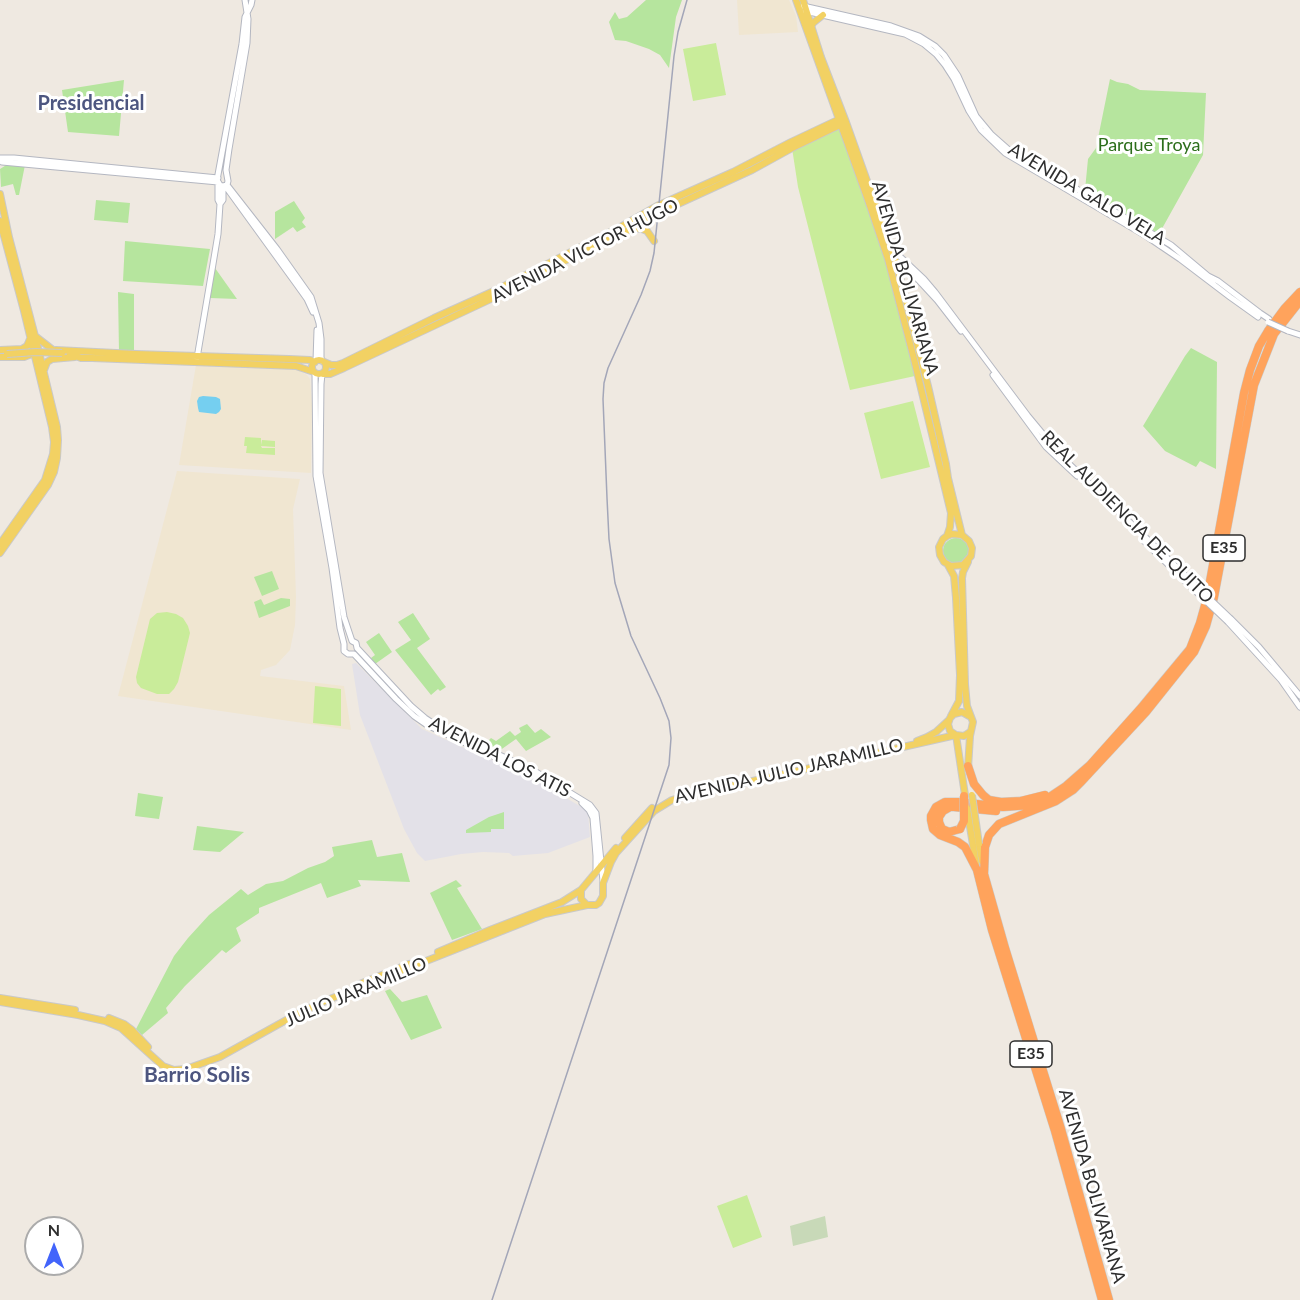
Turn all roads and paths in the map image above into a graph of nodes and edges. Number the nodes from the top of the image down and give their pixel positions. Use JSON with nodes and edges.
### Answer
{"nodes":[{"id":1,"x":245,"y":0,"type":"edge"},
{"id":2,"x":252,"y":0,"type":"edge"},
{"id":3,"x":796,"y":0,"type":"edge"},
{"id":4,"x":802,"y":7,"type":"edge"},
{"id":5,"x":247,"y":11,"type":"junction"},
{"id":6,"x":823,"y":15,"type":"junction"},
{"id":7,"x":811,"y":28,"type":"junction"},
{"id":8,"x":842,"y":121,"type":"junction"},
{"id":9,"x":2,"y":161,"type":"edge"},
{"id":10,"x":227,"y":163,"type":"junction"},
{"id":11,"x":232,"y":168,"type":"dead end"},
{"id":12,"x":221,"y":182,"type":"junction"},
{"id":13,"x":0,"y":194,"type":"edge"},
{"id":14,"x":230,"y":194,"type":"junction"},
{"id":15,"x":223,"y":195,"type":"junction"},
{"id":16,"x":220,"y":204,"type":"junction"},
{"id":17,"x":0,"y":221,"type":"edge"},
{"id":18,"x":632,"y":228,"type":"junction"},
{"id":19,"x":654,"y":241,"type":"dead end"},
{"id":20,"x":892,"y":249,"type":"junction"},
{"id":21,"x":900,"y":274,"type":"junction"},
{"id":22,"x":1300,"y":292,"type":"edge"},
{"id":23,"x":1300,"y":301,"type":"edge"},
{"id":24,"x":1268,"y":320,"type":"junction"},
{"id":25,"x":1300,"y":333,"type":"edge"},
{"id":26,"x":33,"y":338,"type":"junction"},
{"id":27,"x":22,"y":349,"type":"junction"},
{"id":28,"x":57,"y":353,"type":"junction"},
{"id":29,"x":2,"y":354,"type":"edge"},
{"id":30,"x":36,"y":354,"type":"junction"},
{"id":31,"x":81,"y":355,"type":"junction"},
{"id":32,"x":22,"y":357,"type":"junction"},
{"id":33,"x":196,"y":359,"type":"junction"},
{"id":34,"x":319,"y":361,"type":"junction"},
{"id":35,"x":41,"y":371,"type":"junction"},
{"id":36,"x":318,"y":373,"type":"junction"},
{"id":37,"x":962,"y":535,"type":"junction"},
{"id":38,"x":947,"y":536,"type":"junction"},
{"id":39,"x":0,"y":544,"type":"edge"},
{"id":40,"x":0,"y":553,"type":"edge"},
{"id":41,"x":970,"y":559,"type":"junction"},
{"id":42,"x":948,"y":565,"type":"junction"},
{"id":43,"x":1190,"y":582,"type":"junction"},
{"id":44,"x":1230,"y":620,"type":"junction"},
{"id":45,"x":352,"y":641,"type":"junction"},
{"id":46,"x":344,"y":644,"type":"junction"},
{"id":47,"x":356,"y":651,"type":"junction"},
{"id":48,"x":1300,"y":696,"type":"edge"},
{"id":49,"x":1300,"y":707,"type":"edge"},
{"id":50,"x":969,"y":716,"type":"junction"},
{"id":51,"x":950,"y":718,"type":"junction"},
{"id":52,"x":970,"y":732,"type":"junction"},
{"id":53,"x":956,"y":735,"type":"junction"},
{"id":54,"x":968,"y":766,"type":"junction"},
{"id":55,"x":1066,"y":786,"type":"junction"},
{"id":56,"x":966,"y":794,"type":"junction"},
{"id":57,"x":1027,"y":812,"type":"junction"},
{"id":58,"x":602,"y":864,"type":"junction"},
{"id":59,"x":596,"y":872,"type":"junction"},
{"id":60,"x":981,"y":872,"type":"junction"},
{"id":61,"x":588,"y":884,"type":"junction"},
{"id":62,"x":603,"y":887,"type":"junction"},
{"id":63,"x":581,"y":890,"type":"junction"},
{"id":64,"x":588,"y":905,"type":"junction"},
{"id":65,"x":0,"y":998,"type":"edge"},
{"id":66,"x":0,"y":1002,"type":"edge"},
{"id":67,"x":1102,"y":1300,"type":"edge"},
{"id":68,"x":1109,"y":1300,"type":"edge"}],
"edges":[{"from":1,"to":5,"type":"main road"},
{"from":2,"to":5,"type":"main road"},
{"from":3,"to":4,"type":"main road","name":"AVENIDA BOLIVARIANA"},
{"from":4,"to":6,"type":"main road","name":"AVENIDA GALO VELA"},
{"from":4,"to":7,"type":"main road","name":"AVENIDA BOLIVARIANA"},
{"from":4,"to":8,"type":"main road","name":"AVENIDA BOLIVARIANA"},
{"from":4,"to":24,"type":"main road","name":"AVENIDA GALO VELA"},
{"from":5,"to":10,"type":"main road"},
{"from":5,"to":12,"type":"main road"},
{"from":6,"to":7,"type":"main road"},
{"from":6,"to":24,"type":"main road","name":"AVENIDA GALO VELA"},
{"from":7,"to":8,"type":"main road","name":"AVENIDA BOLIVARIANA"},
{"from":8,"to":18,"type":"main road","name":"AVENIDA VICTOR HUGO"},
{"from":8,"to":20,"type":"main road","name":"AVENIDA BOLIVARIANA"},
{"from":8,"to":34,"type":"main road","name":"AVENIDA VICTOR HUGO"},
{"from":8,"to":38,"type":"main road","name":"AVENIDA BOLIVARIANA"},
{"from":9,"to":12,"type":"main road"},
{"from":10,"to":11,"type":"main road"},
{"from":10,"to":12,"type":"main road"},
{"from":12,"to":14,"type":"main road","name":"AVENIDA LOS ATIS"},
{"from":12,"to":15,"type":"main road"},
{"from":12,"to":16,"type":"main road"},
{"from":12,"to":34,"type":"main road","name":"AVENIDA LOS ATIS"},
{"from":13,"to":26,"type":"main road"},
{"from":14,"to":15,"type":"main road"},
{"from":14,"to":34,"type":"main road","name":"AVENIDA LOS ATIS"},
{"from":15,"to":16,"type":"main road"},
{"from":16,"to":33,"type":"main road"},
{"from":17,"to":26,"type":"main road"},
{"from":18,"to":19,"type":"main road"},
{"from":18,"to":36,"type":"main road","name":"AVENIDA VICTOR HUGO"},
{"from":20,"to":21,"type":"main road","name":"AVENIDA BOLIVARIANA"},
{"from":20,"to":43,"type":"main road","name":"REAL AUDIENCIA DE QUITO"},
{"from":21,"to":37,"type":"main road","name":"AVENIDA BOLIVARIANA"},
{"from":21,"to":43,"type":"main road","name":"REAL AUDIENCIA DE QUITO"},
{"from":22,"to":55,"type":"highway","number":"E35"},
{"from":23,"to":57,"type":"highway","number":"E35"},
{"from":24,"to":25,"type":"main road","name":"AVENIDA GALO VELA","bridge":true},
{"from":26,"to":27,"type":"main road"},
{"from":26,"to":28,"type":"main road"},
{"from":26,"to":30,"type":"main road"},
{"from":27,"to":29,"type":"main road"},
{"from":27,"to":32,"type":"main road"},
{"from":28,"to":29,"type":"main road","name":"AVENIDA VICTOR HUGO","bridge":true},
{"from":28,"to":30,"type":"main road","name":"AVENIDA VICTOR HUGO"},
{"from":28,"to":31,"type":"main road","name":"AVENIDA VICTOR HUGO"},
{"from":28,"to":31,"type":"main road","name":"AVENIDA VICTOR HUGO"},
{"from":28,"to":35,"type":"main road"},
{"from":29,"to":32,"type":"main road","name":"AVENIDA VICTOR HUGO"},
{"from":30,"to":32,"type":"main road","name":"AVENIDA VICTOR HUGO"},
{"from":30,"to":35,"type":"main road"},
{"from":31,"to":33,"type":"main road","name":"AVENIDA VICTOR HUGO"},
{"from":32,"to":35,"type":"main road"},
{"from":33,"to":34,"type":"main road","name":"AVENIDA VICTOR HUGO"},
{"from":33,"to":36,"type":"main road","name":"AVENIDA VICTOR HUGO"},
{"from":34,"to":36,"type":"main road","name":"AVENIDA LOS ATIS"},
{"from":34,"to":36,"type":"main road","name":"AVENIDA LOS ATIS"},
{"from":35,"to":39,"type":"main road"},
{"from":35,"to":40,"type":"main road"},
{"from":36,"to":45,"type":"main road","name":"AVENIDA LOS ATIS"},
{"from":36,"to":46,"type":"main road","name":"AVENIDA LOS ATIS"},
{"from":37,"to":38,"type":"main road"},
{"from":37,"to":41,"type":"main road","name":"AVENIDA BOLIVARIANA"},
{"from":38,"to":42,"type":"main road","name":"AVENIDA BOLIVARIANA"},
{"from":41,"to":42,"type":"main road"},
{"from":41,"to":50,"type":"main road","name":"AVENIDA BOLIVARIANA"},
{"from":42,"to":51,"type":"main road","name":"AVENIDA BOLIVARIANA"},
{"from":43,"to":44,"type":"main road","name":"REAL AUDIENCIA DE QUITO","bridge":true},
{"from":44,"to":48,"type":"main road","name":"REAL AUDIENCIA DE QUITO"},
{"from":44,"to":49,"type":"main road","name":"REAL AUDIENCIA DE QUITO"},
{"from":45,"to":46,"type":"main road"},
{"from":45,"to":47,"type":"main road","name":"AVENIDA LOS ATIS"},
{"from":46,"to":47,"type":"main road","name":"AVENIDA LOS ATIS"},
{"from":47,"to":58,"type":"main road","name":"AVENIDA LOS ATIS"},
{"from":47,"to":59,"type":"main road","name":"AVENIDA LOS ATIS"},
{"from":50,"to":51,"type":"main road"},
{"from":50,"to":52,"type":"main road","name":"AVENIDA BOLIVARIANA"},
{"from":51,"to":53,"type":"main road","name":"AVENIDA BOLIVARIANA"},
{"from":51,"to":58,"type":"main road","name":"AVENIDA JULIO JARAMILLO"},
{"from":52,"to":53,"type":"main road"},
{"from":52,"to":54,"type":"main road","name":"AVENIDA BOLIVARIANA"},
{"from":53,"to":56,"type":"main road","name":"AVENIDA BOLIVARIANA"},
{"from":53,"to":62,"type":"main road","name":"AVENIDA JULIO JARAMILLO"},
{"from":54,"to":55,"type":"highway"},
{"from":54,"to":56,"type":"main road","name":"AVENIDA BOLIVARIANA"},
{"from":55,"to":60,"type":"highway"},
{"from":56,"to":57,"type":"highway","bridge":true},
{"from":56,"to":60,"type":"main road","name":"AVENIDA BOLIVARIANA","bridge":true},
{"from":57,"to":60,"type":"highway"},
{"from":58,"to":59,"type":"main road","name":"AVENIDA JULIO JARAMILLO"},
{"from":58,"to":62,"type":"main road","name":"AVENIDA LOS ATIS"},
{"from":59,"to":61,"type":"main road","name":"AVENIDA JULIO JARAMILLO"},
{"from":60,"to":67,"type":"highway","name":"AVENIDA BOLIVARIANA","number":"E35"},
{"from":60,"to":68,"type":"highway","name":"AVENIDA BOLIVARIANA","number":"E35"},
{"from":61,"to":62,"type":"main road"},
{"from":61,"to":63,"type":"main road","name":"JULIO JARAMILLO"},
{"from":62,"to":64,"type":"main road"},
{"from":63,"to":64,"type":"main road"},
{"from":63,"to":65,"type":"main road","name":"JULIO JARAMILLO"},
{"from":64,"to":66,"type":"main road","name":"JULIO JARAMILLO"}]}
